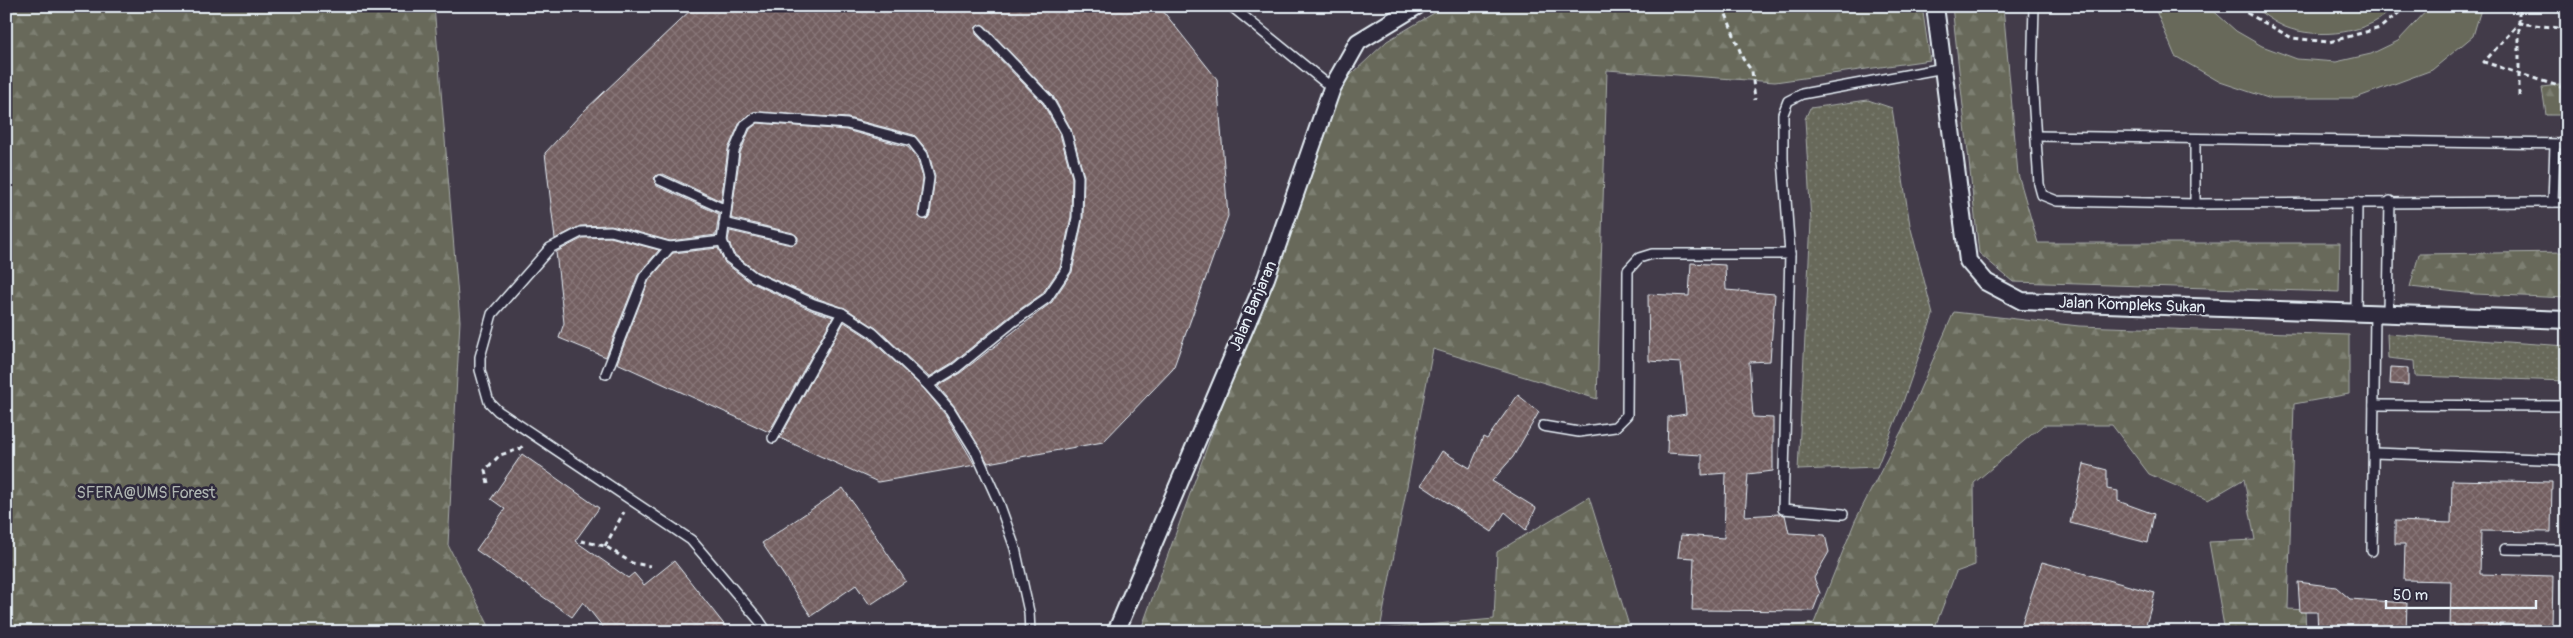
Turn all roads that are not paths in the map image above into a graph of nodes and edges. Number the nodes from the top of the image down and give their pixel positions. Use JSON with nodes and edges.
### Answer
{"nodes":[{"id":1,"x":1231,"y":6,"type":"edge"},
{"id":2,"x":1417,"y":6,"type":"edge"},
{"id":3,"x":1936,"y":6,"type":"edge"},
{"id":4,"x":2034,"y":6,"type":"edge"},
{"id":5,"x":981,"y":30,"type":"dead end"},
{"id":6,"x":1944,"y":68,"type":"junction"},
{"id":7,"x":1332,"y":88,"type":"junction"},
{"id":8,"x":2037,"y":136,"type":"junction"},
{"id":9,"x":2195,"y":140,"type":"junction"},
{"id":10,"x":2567,"y":144,"type":"edge"},
{"id":11,"x":2555,"y":145,"type":"junction"},
{"id":12,"x":660,"y":180,"type":"dead end"},
{"id":13,"x":2390,"y":201,"type":"junction"},
{"id":14,"x":2357,"y":202,"type":"junction"},
{"id":15,"x":2553,"y":202,"type":"junction"},
{"id":16,"x":2567,"y":202,"type":"edge"},
{"id":17,"x":2194,"y":204,"type":"junction"},
{"id":18,"x":726,"y":210,"type":"junction"},
{"id":19,"x":924,"y":214,"type":"dead end"},
{"id":20,"x":724,"y":223,"type":"junction"},
{"id":21,"x":792,"y":239,"type":"dead end"},
{"id":22,"x":722,"y":241,"type":"junction"},
{"id":23,"x":670,"y":246,"type":"junction"},
{"id":24,"x":1790,"y":254,"type":"junction"},
{"id":25,"x":842,"y":313,"type":"junction"},
{"id":26,"x":2381,"y":313,"type":"junction"},
{"id":27,"x":2356,"y":314,"type":"junction"},
{"id":28,"x":2567,"y":320,"type":"edge"},
{"id":29,"x":606,"y":374,"type":"dead end"},
{"id":30,"x":928,"y":385,"type":"junction"},
{"id":31,"x":2374,"y":405,"type":"junction"},
{"id":32,"x":2567,"y":406,"type":"edge"},
{"id":33,"x":1543,"y":426,"type":"dead end"},
{"id":34,"x":773,"y":438,"type":"dead end"},
{"id":35,"x":2374,"y":453,"type":"junction"},
{"id":36,"x":2567,"y":460,"type":"edge"},
{"id":37,"x":1843,"y":514,"type":"dead end"},
{"id":38,"x":2505,"y":550,"type":"dead end"},
{"id":39,"x":2567,"y":550,"type":"edge"},
{"id":40,"x":2372,"y":551,"type":"dead end"},
{"id":41,"x":767,"y":632,"type":"edge"},
{"id":42,"x":1030,"y":632,"type":"edge"},
{"id":43,"x":1116,"y":632,"type":"edge"}],
"edges":[{"from":1,"to":7,"type":"lane"},
{"from":2,"to":7,"type":"street","name":"Jalan Banjaran"},
{"from":3,"to":6,"type":"street","name":"Jalan Kompleks Sukan"},
{"from":4,"to":8,"type":"lane"},
{"from":5,"to":30,"type":"lane"},
{"from":6,"to":24,"type":"lane"},
{"from":6,"to":27,"type":"street","name":"Jalan Kompleks Sukan"},
{"from":7,"to":43,"type":"street","name":"Jalan Banjaran"},
{"from":8,"to":9,"type":"lane"},
{"from":8,"to":17,"type":"lane"},
{"from":9,"to":11,"type":"lane"},
{"from":9,"to":17,"type":"lane"},
{"from":10,"to":11,"type":"lane"},
{"from":11,"to":15,"type":"lane"},
{"from":12,"to":18,"type":"lane"},
{"from":13,"to":14,"type":"lane"},
{"from":13,"to":15,"type":"lane"},
{"from":13,"to":26,"type":"lane"},
{"from":14,"to":17,"type":"lane"},
{"from":14,"to":27,"type":"lane"},
{"from":15,"to":16,"type":"lane"},
{"from":18,"to":19,"type":"lane"},
{"from":18,"to":20,"type":"lane"},
{"from":20,"to":21,"type":"lane"},
{"from":20,"to":22,"type":"lane"},
{"from":22,"to":23,"type":"lane"},
{"from":22,"to":25,"type":"lane"},
{"from":23,"to":29,"type":"lane"},
{"from":23,"to":41,"type":"lane"},
{"from":24,"to":33,"type":"lane"},
{"from":24,"to":37,"type":"lane"},
{"from":25,"to":30,"type":"lane"},
{"from":25,"to":34,"type":"lane"},
{"from":26,"to":27,"type":"street","name":"Jalan Kompleks Sukan"},
{"from":26,"to":28,"type":"street","name":"Jalan Kompleks Sukan"},
{"from":26,"to":31,"type":"lane"},
{"from":30,"to":42,"type":"lane"},
{"from":31,"to":32,"type":"lane"},
{"from":31,"to":35,"type":"lane"},
{"from":35,"to":36,"type":"lane"},
{"from":35,"to":40,"type":"lane"},
{"from":38,"to":39,"type":"lane"}]}
